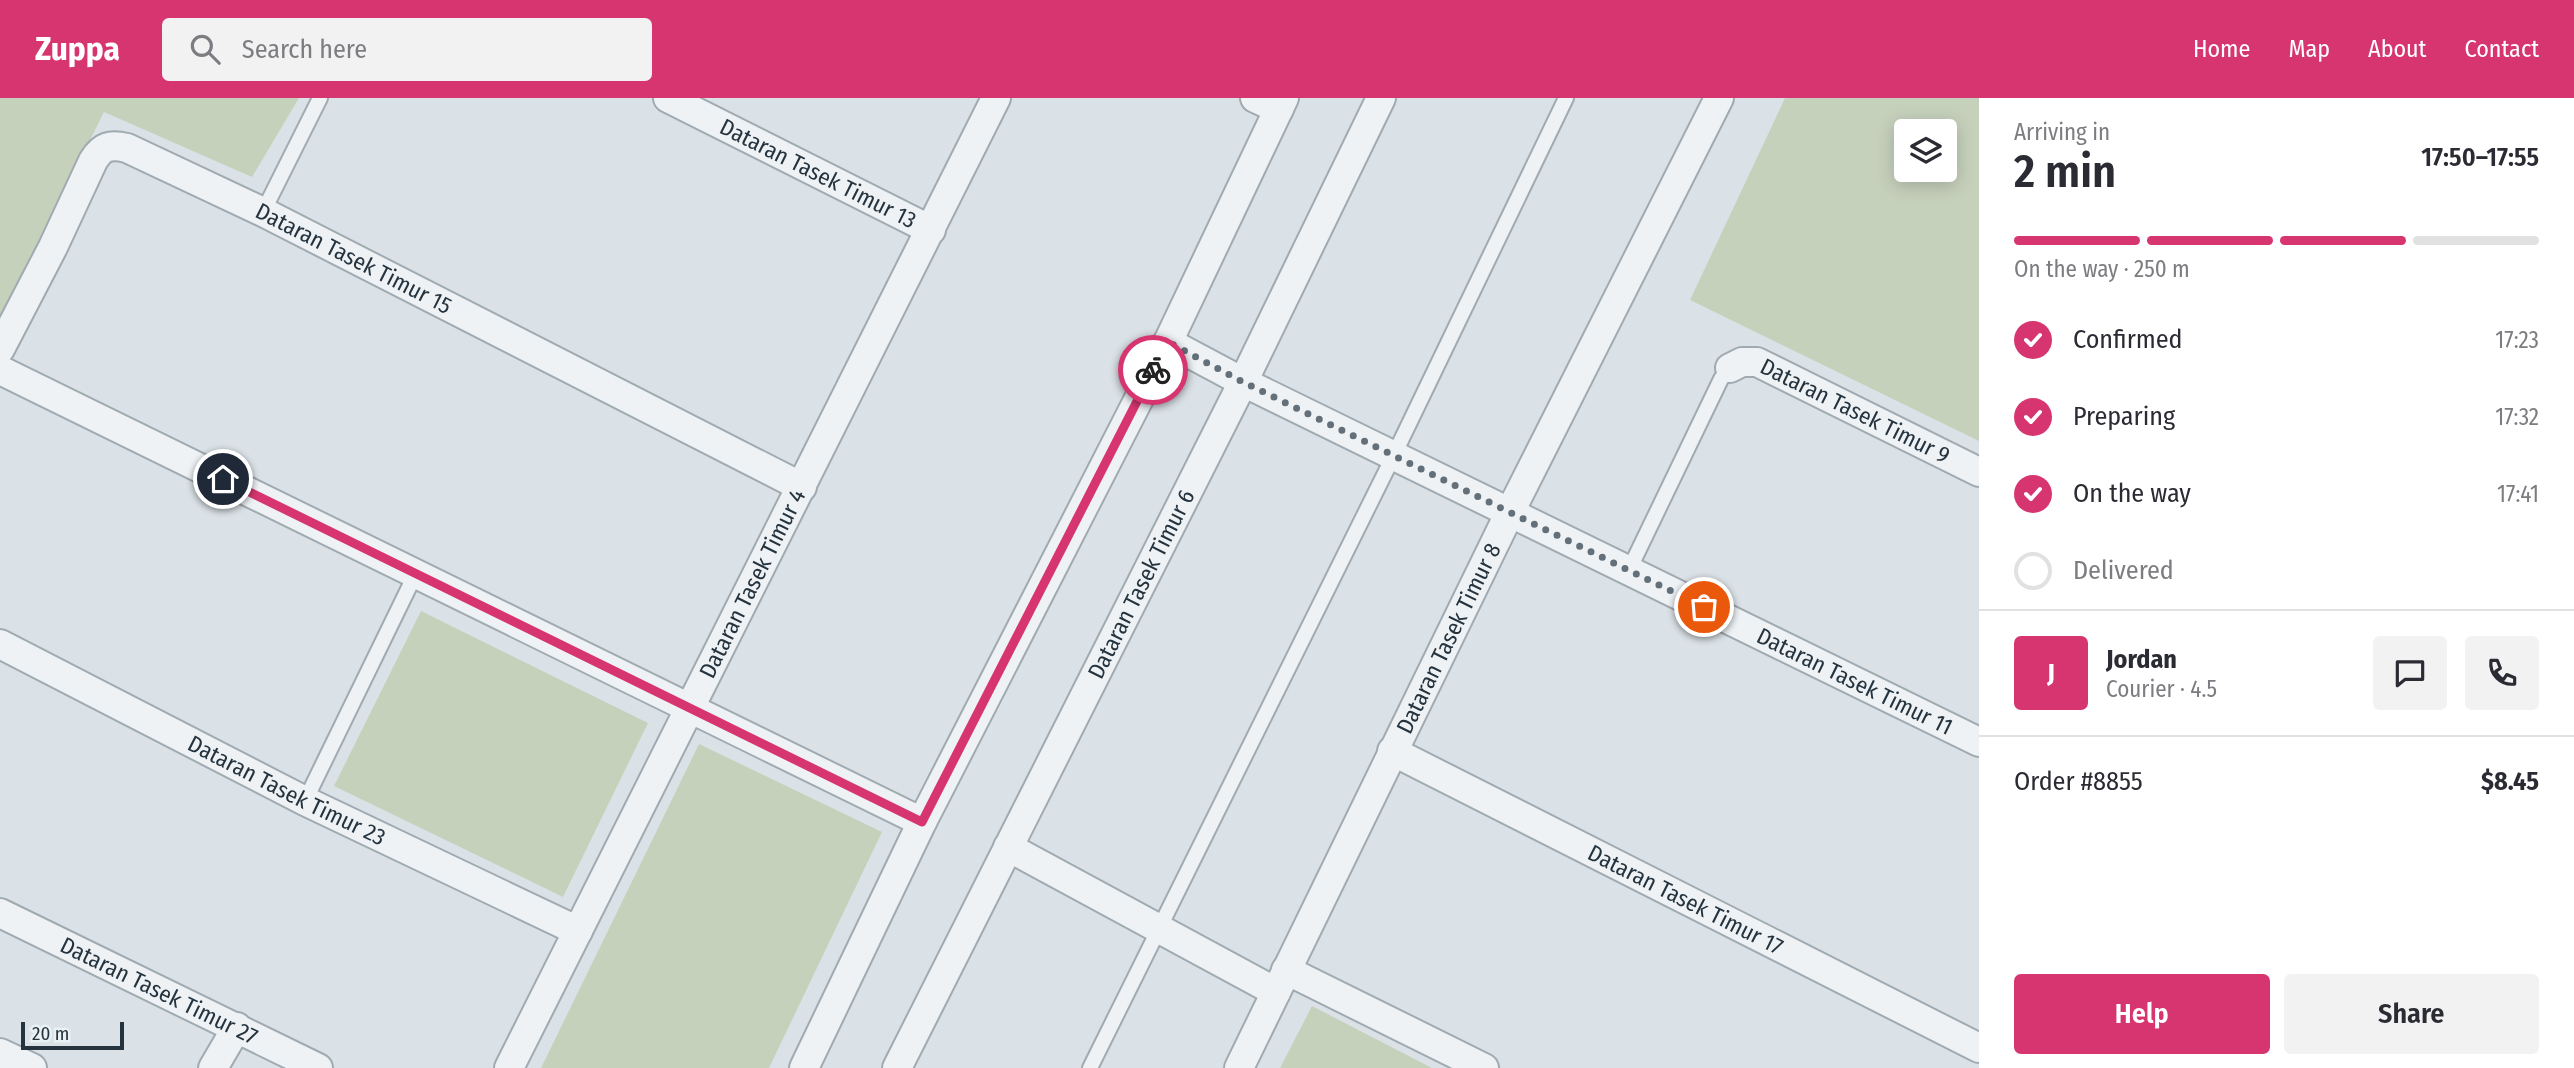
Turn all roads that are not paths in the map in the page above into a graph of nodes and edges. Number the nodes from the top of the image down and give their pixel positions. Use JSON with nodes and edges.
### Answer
{"nodes":[{"id":1,"x":320,"y":98,"type":"edge"},
{"id":2,"x":668,"y":98,"type":"edge"},
{"id":3,"x":996,"y":98,"type":"edge"},
{"id":4,"x":1381,"y":98,"type":"edge"},
{"id":5,"x":1566,"y":98,"type":"edge"},
{"id":6,"x":1719,"y":98,"type":"edge"},
{"id":7,"x":1273,"y":102,"type":"edge"},
{"id":8,"x":263,"y":212,"type":"junction"},
{"id":9,"x":931,"y":230,"type":"junction"},
{"id":10,"x":1168,"y":342,"type":"junction"},
{"id":11,"x":1,"y":368,"type":"edge"},
{"id":12,"x":1730,"y":368,"type":"joint"},
{"id":13,"x":1243,"y":382,"type":"junction"},
{"id":14,"x":1394,"y":455,"type":"junction"},
{"id":15,"x":1979,"y":472,"type":"edge"},
{"id":16,"x":802,"y":487,"type":"junction"},
{"id":17,"x":1510,"y":512,"type":"junction"},
{"id":18,"x":1629,"y":570,"type":"junction"},
{"id":19,"x":416,"y":573,"type":"junction"},
{"id":20,"x":0,"y":644,"type":"edge"},
{"id":21,"x":690,"y":709,"type":"junction"},
{"id":22,"x":1979,"y":741,"type":"edge"},
{"id":23,"x":1392,"y":751,"type":"junction"},
{"id":24,"x":305,"y":801,"type":"junction"},
{"id":25,"x":922,"y":822,"type":"junction"},
{"id":26,"x":1009,"y":847,"type":"junction"},
{"id":27,"x":0,"y":913,"type":"edge"},
{"id":28,"x":1159,"y":928,"type":"junction"},
{"id":29,"x":578,"y":931,"type":"junction"},
{"id":30,"x":1281,"y":981,"type":"junction"},
{"id":31,"x":237,"y":1027,"type":"junction"},
{"id":32,"x":1979,"y":1048,"type":"edge"},
{"id":33,"x":0,"y":1053,"type":"edge"},
{"id":34,"x":32,"y":1068,"type":"edge"},
{"id":35,"x":213,"y":1068,"type":"edge"},
{"id":36,"x":318,"y":1068,"type":"edge"},
{"id":37,"x":509,"y":1068,"type":"edge"},
{"id":38,"x":804,"y":1068,"type":"edge"},
{"id":39,"x":897,"y":1068,"type":"edge"},
{"id":40,"x":1090,"y":1068,"type":"edge"},
{"id":41,"x":1239,"y":1068,"type":"edge"},
{"id":42,"x":1484,"y":1068,"type":"edge"}],
"edges":[{"from":1,"to":8,"type":"lane"},
{"from":2,"to":9,"type":"street","name":"Dataran Tasek Timur 13"},
{"from":3,"to":9,"type":"street","name":"Dataran Tasek Timur 4"},
{"from":4,"to":13,"type":"street","name":"Dataran Tasek Timur 6"},
{"from":5,"to":14,"type":"lane"},
{"from":6,"to":17,"type":"street","name":"Dataran Tasek Timur 8"},
{"from":7,"to":10,"type":"street"},
{"from":8,"to":11,"type":"street","name":"Dataran Tasek Timur 15"},
{"from":8,"to":16,"type":"street","name":"Dataran Tasek Timur 15"},
{"from":9,"to":16,"type":"street","name":"Dataran Tasek Timur 4"},
{"from":10,"to":13,"type":"street","name":"Dataran Tasek Timur 11"},
{"from":10,"to":25,"type":"street"},
{"from":11,"to":19,"type":"street"},
{"from":12,"to":15,"type":"street","name":"Dataran Tasek Timur 9"},
{"from":12,"to":18,"type":"lane"},
{"from":13,"to":14,"type":"street","name":"Dataran Tasek Timur 11"},
{"from":13,"to":26,"type":"street","name":"Dataran Tasek Timur 6"},
{"from":14,"to":17,"type":"street","name":"Dataran Tasek Timur 11"},
{"from":14,"to":28,"type":"lane"},
{"from":16,"to":21,"type":"street","name":"Dataran Tasek Timur 4"},
{"from":17,"to":18,"type":"street","name":"Dataran Tasek Timur 11"},
{"from":17,"to":23,"type":"street","name":"Dataran Tasek Timur 8"},
{"from":18,"to":22,"type":"street","name":"Dataran Tasek Timur 11"},
{"from":19,"to":21,"type":"street"},
{"from":19,"to":24,"type":"lane"},
{"from":20,"to":24,"type":"street","name":"Dataran Tasek Timur 23"},
{"from":21,"to":25,"type":"street"},
{"from":21,"to":29,"type":"street","name":"Dataran Tasek Timur 4"},
{"from":23,"to":30,"type":"street","name":"Dataran Tasek Timur 8"},
{"from":23,"to":32,"type":"street","name":"Dataran Tasek Timur 17"},
{"from":24,"to":29,"type":"street","name":"Dataran Tasek Timur 23"},
{"from":25,"to":38,"type":"street"},
{"from":26,"to":28,"type":"street"},
{"from":26,"to":39,"type":"street","name":"Dataran Tasek Timur 6"},
{"from":27,"to":31,"type":"street","name":"Dataran Tasek Timur 27"},
{"from":28,"to":30,"type":"street"},
{"from":28,"to":40,"type":"lane"},
{"from":29,"to":37,"type":"street","name":"Dataran Tasek Timur 4"},
{"from":30,"to":41,"type":"street","name":"Dataran Tasek Timur 8"},
{"from":30,"to":42,"type":"street"},
{"from":31,"to":35,"type":"street"},
{"from":31,"to":36,"type":"street","name":"Dataran Tasek Timur 27"},
{"from":33,"to":34,"type":"street"}]}
